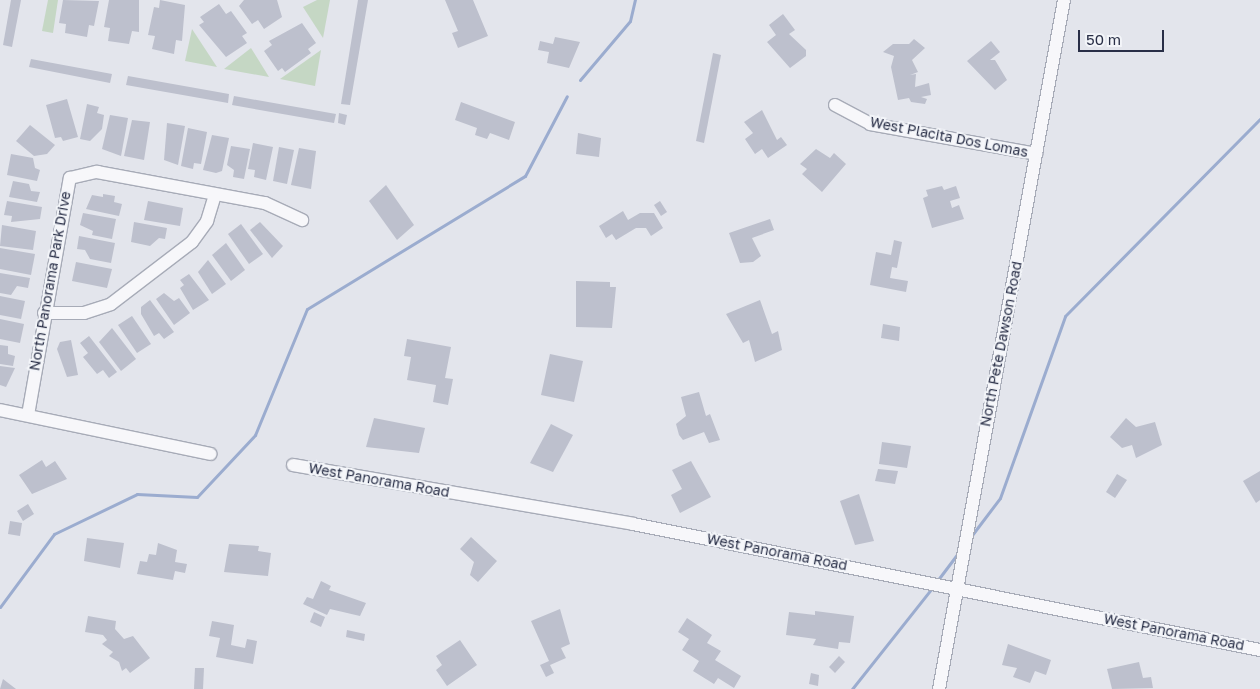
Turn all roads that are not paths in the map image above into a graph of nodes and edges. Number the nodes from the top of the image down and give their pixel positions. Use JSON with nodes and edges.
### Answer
{"nodes":[{"id":1,"x":1064,"y":0,"type":"edge"},
{"id":2,"x":835,"y":106,"type":"dead end"},
{"id":3,"x":1036,"y":154,"type":"junction"},
{"id":4,"x":216,"y":195,"type":"junction"},
{"id":5,"x":302,"y":220,"type":"dead end"},
{"id":6,"x":44,"y":313,"type":"junction"},
{"id":7,"x":0,"y":410,"type":"edge"},
{"id":8,"x":28,"y":415,"type":"junction"},
{"id":9,"x":210,"y":454,"type":"dead end"},
{"id":10,"x":293,"y":465,"type":"dead end"},
{"id":11,"x":956,"y":588,"type":"junction"},
{"id":12,"x":1260,"y":650,"type":"edge"},
{"id":13,"x":939,"y":689,"type":"edge"}],
"edges":[{"from":1,"to":3,"type":"street","name":"North Pete Dawson Road"},
{"from":2,"to":3,"type":"street","name":"West Placita Dos Lomas"},
{"from":3,"to":11,"type":"street","name":"North Pete Dawson Road"},
{"from":4,"to":5,"type":"street","name":"North Panorama Park Drive"},
{"from":4,"to":6,"type":"street"},
{"from":4,"to":6,"type":"street","name":"North Panorama Park Drive"},
{"from":6,"to":8,"type":"street","name":"North Panorama Park Drive"},
{"from":7,"to":8,"type":"street"},
{"from":8,"to":9,"type":"street"},
{"from":10,"to":11,"type":"street","name":"West Panorama Road"},
{"from":11,"to":12,"type":"street","name":"West Panorama Road"},
{"from":11,"to":13,"type":"street","name":"North Pete Dawson Road"}]}
